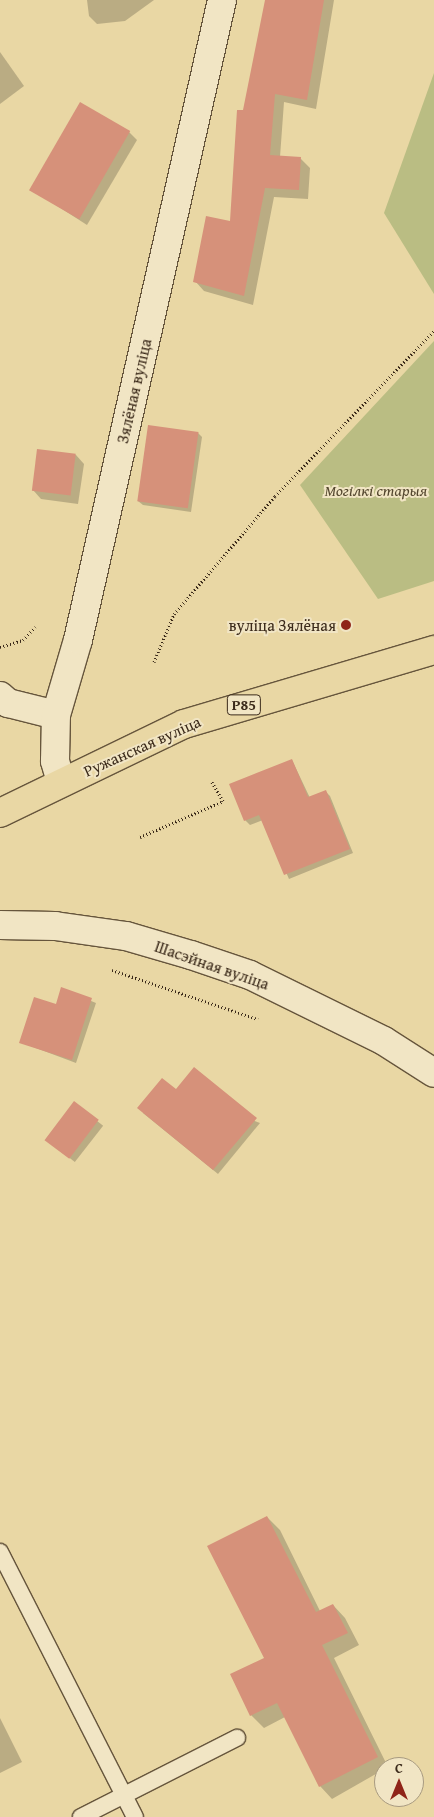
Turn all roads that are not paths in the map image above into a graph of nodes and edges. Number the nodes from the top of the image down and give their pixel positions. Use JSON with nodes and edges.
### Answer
{"nodes":[{"id":1,"x":222,"y":0,"type":"edge"},
{"id":2,"x":434,"y":650,"type":"edge"},
{"id":3,"x":0,"y":696,"type":"edge"},
{"id":4,"x":56,"y":715,"type":"junction"},
{"id":5,"x":61,"y":782,"type":"junction"},
{"id":6,"x":4,"y":814,"type":"edge"},
{"id":7,"x":0,"y":925,"type":"edge"},
{"id":8,"x":434,"y":1072,"type":"edge"},
{"id":9,"x":0,"y":1552,"type":"edge"},
{"id":10,"x":237,"y":1738,"type":"dead end"},
{"id":11,"x":124,"y":1794,"type":"junction"},
{"id":12,"x":81,"y":1817,"type":"edge"},
{"id":13,"x":135,"y":1817,"type":"edge"}],
"edges":[{"from":1,"to":4,"type":"street","name":"Зялёная вуліца"},
{"from":2,"to":5,"type":"main road","name":"Ружанская вуліца","number":"Р85"},
{"from":3,"to":4,"type":"street"},
{"from":4,"to":5,"type":"street","name":"Зялёная вуліца"},
{"from":5,"to":6,"type":"main road","name":"Ружанская вуліца","number":"Р85"},
{"from":7,"to":8,"type":"street","name":"Шасэйная вуліца"},
{"from":9,"to":11,"type":"lane"},
{"from":10,"to":11,"type":"lane"},
{"from":11,"to":12,"type":"lane"},
{"from":11,"to":13,"type":"lane"}]}
